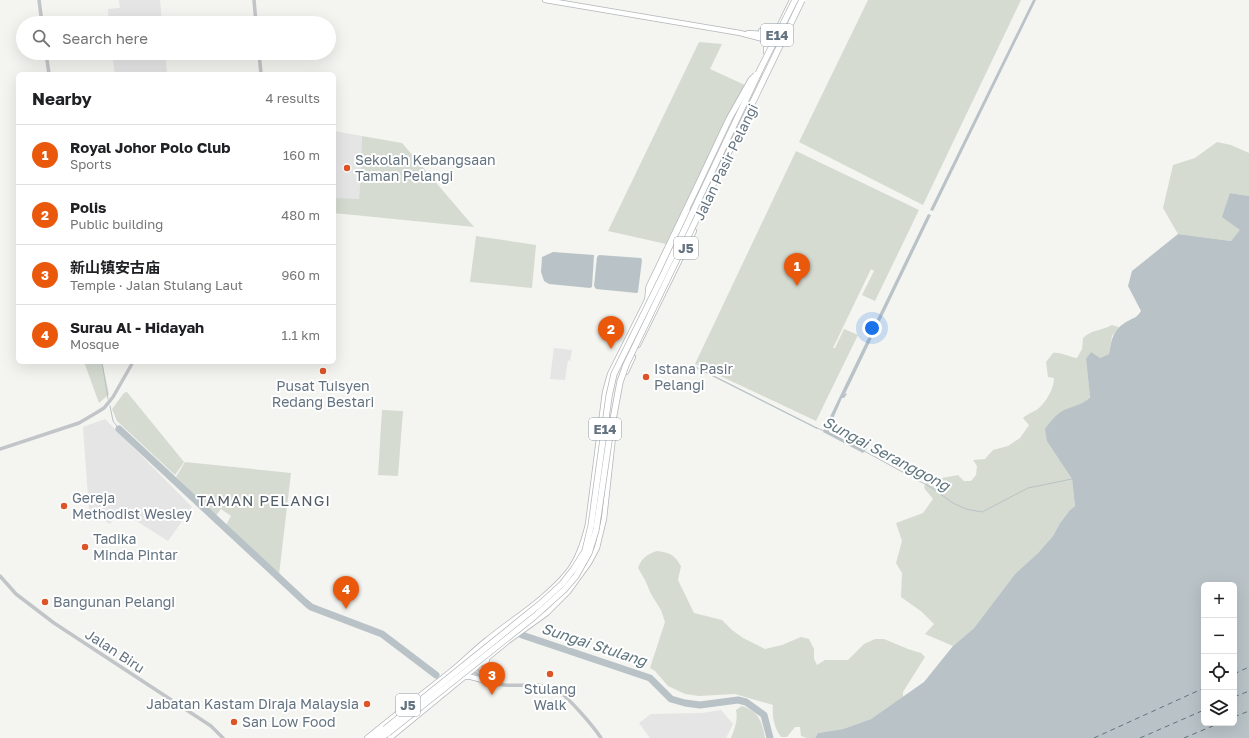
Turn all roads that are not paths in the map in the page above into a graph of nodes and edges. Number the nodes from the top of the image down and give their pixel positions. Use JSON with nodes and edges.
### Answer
{"nodes":[{"id":1,"x":39,"y":0,"type":"edge"},
{"id":2,"x":254,"y":0,"type":"edge"},
{"id":3,"x":545,"y":0,"type":"edge"},
{"id":4,"x":792,"y":0,"type":"edge"},
{"id":5,"x":795,"y":0,"type":"edge"},
{"id":6,"x":803,"y":0,"type":"edge"},
{"id":7,"x":41,"y":16,"type":"edge"},
{"id":8,"x":255,"y":16,"type":"edge"},
{"id":9,"x":777,"y":29,"type":"junction"},
{"id":10,"x":740,"y":33,"type":"junction"},
{"id":11,"x":754,"y":33,"type":"junction"},
{"id":12,"x":774,"y":36,"type":"junction"},
{"id":13,"x":763,"y":39,"type":"junction"},
{"id":14,"x":783,"y":40,"type":"junction"},
{"id":15,"x":771,"y":42,"type":"junction"},
{"id":16,"x":780,"y":46,"type":"junction"},
{"id":17,"x":766,"y":52,"type":"junction"},
{"id":18,"x":47,"y":60,"type":"edge"},
{"id":19,"x":260,"y":60,"type":"edge"},
{"id":20,"x":760,"y":70,"type":"junction"},
{"id":21,"x":49,"y":72,"type":"edge"},
{"id":22,"x":261,"y":72,"type":"edge"},
{"id":23,"x":648,"y":297,"type":"junction"},
{"id":24,"x":132,"y":364,"type":"edge"},
{"id":25,"x":0,"y":449,"type":"edge"},
{"id":26,"x":584,"y":541,"type":"junction"},
{"id":27,"x":597,"y":548,"type":"junction"},
{"id":28,"x":579,"y":553,"type":"junction"},
{"id":29,"x":592,"y":558,"type":"junction"},
{"id":30,"x":0,"y":576,"type":"edge"},
{"id":31,"x":528,"y":610,"type":"junction"},
{"id":32,"x":488,"y":658,"type":"junction"},
{"id":33,"x":460,"y":664,"type":"junction"},
{"id":34,"x":470,"y":664,"type":"junction"},
{"id":35,"x":475,"y":669,"type":"junction"},
{"id":36,"x":464,"y":677,"type":"junction"},
{"id":37,"x":490,"y":682,"type":"junction"},
{"id":38,"x":223,"y":738,"type":"edge"},
{"id":39,"x":367,"y":738,"type":"edge"},
{"id":40,"x":373,"y":738,"type":"edge"},
{"id":41,"x":381,"y":738,"type":"edge"},
{"id":42,"x":390,"y":738,"type":"edge"},
{"id":43,"x":601,"y":738,"type":"edge"}],
"edges":[{"from":1,"to":7,"type":"street"},
{"from":2,"to":8,"type":"street"},
{"from":3,"to":10,"type":"main road"},
{"from":4,"to":9,"type":"main road","name":"Jalan Pasir Pelangi","number":"J5"},
{"from":5,"to":20,"type":"highway","number":"E14","bridge":true},
{"from":6,"to":14,"type":"main road","name":"Jalan Pasir Pelangi","number":"J5"},
{"from":6,"to":41,"type":"highway","number":"E14","bridge":true},
{"from":9,"to":11,"type":"main road"},
{"from":9,"to":12,"type":"main road","name":"Jalan Pasir Pelangi","number":"J5"},
{"from":10,"to":11,"type":"main road"},
{"from":10,"to":13,"type":"main road"},
{"from":11,"to":12,"type":"main road"},
{"from":12,"to":14,"type":"main road"},
{"from":12,"to":15,"type":"main road","name":"Jalan Pasir Pelangi","number":"J5"},
{"from":13,"to":15,"type":"main road"},
{"from":13,"to":17,"type":"main road"},
{"from":14,"to":16,"type":"main road","name":"Jalan Pasir Pelangi","number":"J5"},
{"from":15,"to":16,"type":"main road"},
{"from":15,"to":17,"type":"main road","name":"Jalan Pasir Pelangi","number":"J5"},
{"from":16,"to":27,"type":"main road","name":"Jalan Pasir Pelangi","number":"J5"},
{"from":17,"to":23,"type":"main road","name":"Jalan Pasir Pelangi","number":"J5"},
{"from":18,"to":21,"type":"street"},
{"from":19,"to":22,"type":"street"},
{"from":20,"to":23,"type":"highway","bridge":true},
{"from":20,"to":40,"type":"highway","number":"E14","bridge":true},
{"from":23,"to":26,"type":"main road","name":"Jalan Pasir Pelangi","number":"J5"},
{"from":24,"to":25,"type":"street"},
{"from":26,"to":27,"type":"main road"},
{"from":26,"to":28,"type":"main road","name":"Jalan Pasir Pelangi","number":"J5"},
{"from":27,"to":29,"type":"main road","name":"Jalan Pasir Pelangi","number":"J5"},
{"from":28,"to":29,"type":"main road"},
{"from":28,"to":31,"type":"main road","name":"Jalan Pasir Pelangi","number":"J5"},
{"from":29,"to":32,"type":"main road","name":"Jalan Pasir Pelangi","number":"J5"},
{"from":30,"to":38,"type":"street","name":"Jalan Biru"},
{"from":31,"to":33,"type":"main road","name":"Jalan Pasir Pelangi","number":"J5"},
{"from":31,"to":34,"type":"main road"},
{"from":32,"to":35,"type":"main road","name":"Jalan Pasir Pelangi","number":"J5"},
{"from":32,"to":37,"type":"main road"},
{"from":33,"to":34,"type":"main road"},
{"from":33,"to":39,"type":"main road","number":"J5"},
{"from":34,"to":35,"type":"main road"},
{"from":35,"to":36,"type":"main road","number":"J5"},
{"from":35,"to":37,"type":"street"},
{"from":36,"to":37,"type":"main road"},
{"from":36,"to":42,"type":"main road","number":"J5"},
{"from":37,"to":43,"type":"street"}]}
